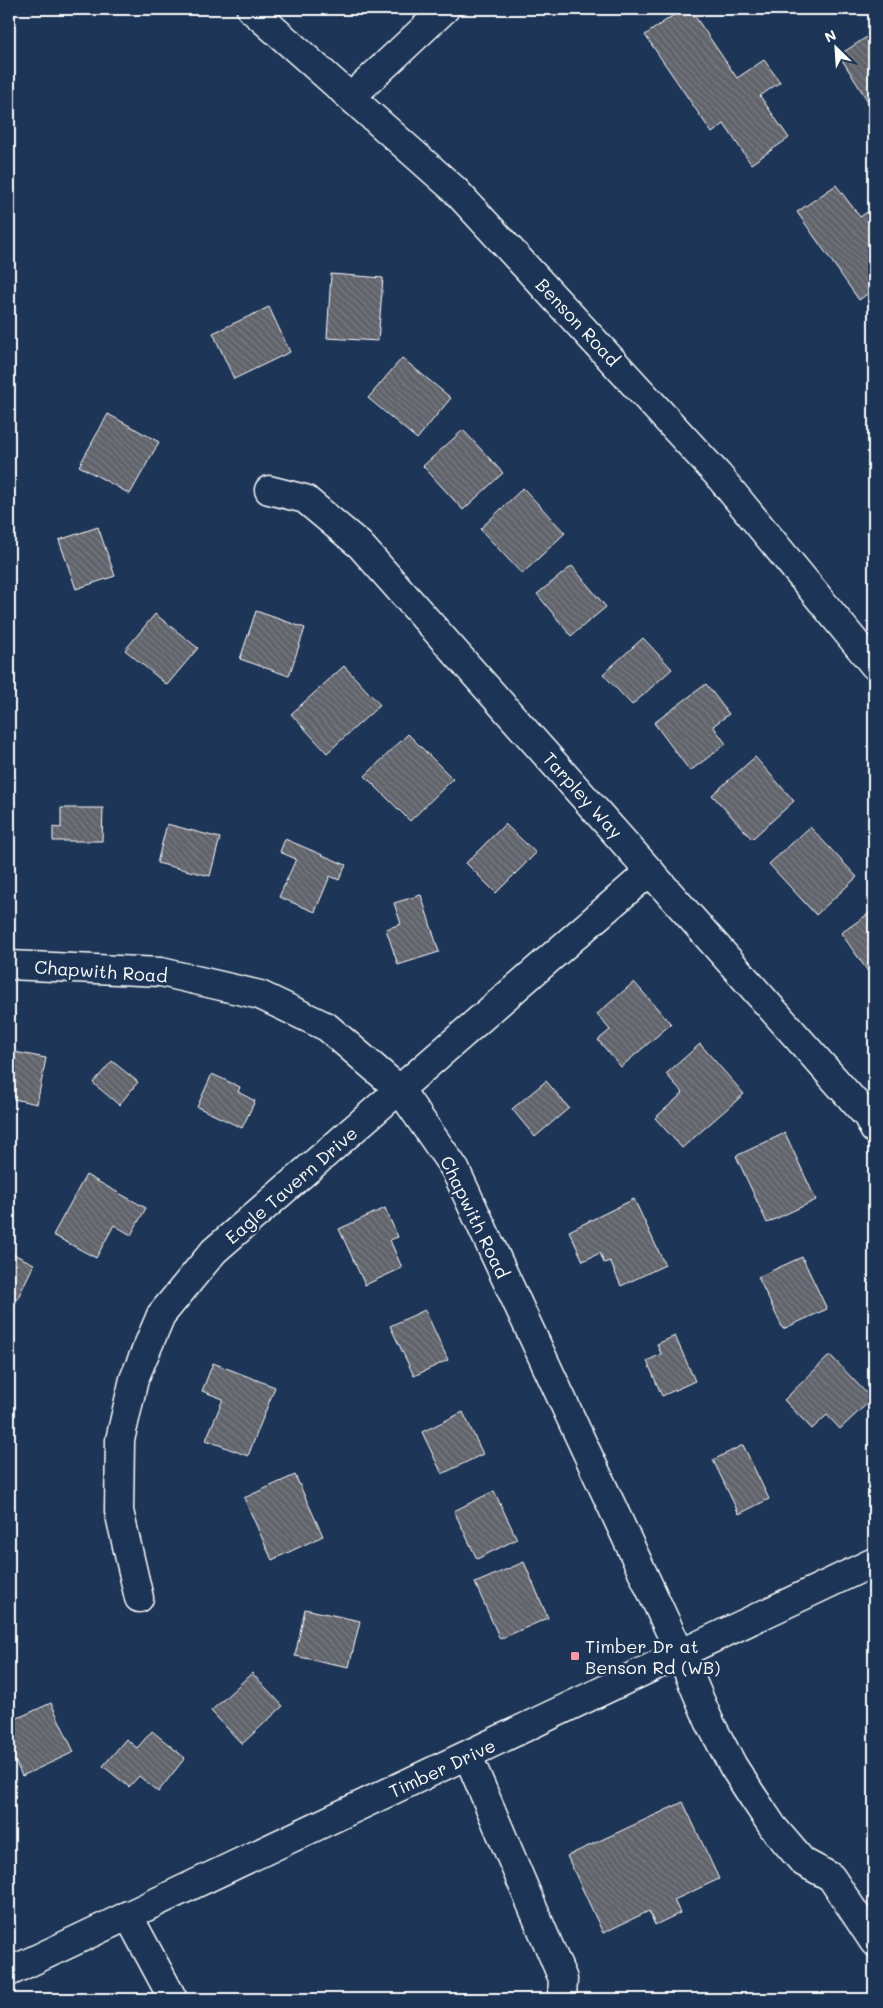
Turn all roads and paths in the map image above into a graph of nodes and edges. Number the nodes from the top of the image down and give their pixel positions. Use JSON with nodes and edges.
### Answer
{"nodes":[{"id":1,"x":250,"y":9,"type":"edge"},
{"id":2,"x":445,"y":9,"type":"edge"},
{"id":3,"x":351,"y":97,"type":"junction"},
{"id":4,"x":270,"y":490,"type":"dead end"},
{"id":5,"x":874,"y":665,"type":"edge"},
{"id":6,"x":650,"y":871,"type":"junction"},
{"id":7,"x":9,"y":965,"type":"edge"},
{"id":8,"x":400,"y":1090,"type":"junction"},
{"id":9,"x":874,"y":1129,"type":"edge"},
{"id":10,"x":874,"y":1562,"type":"edge"},
{"id":11,"x":139,"y":1598,"type":"dead end"},
{"id":12,"x":680,"y":1653,"type":"junction"},
{"id":13,"x":468,"y":1756,"type":"junction"},
{"id":14,"x":128,"y":1915,"type":"junction"},
{"id":15,"x":874,"y":1942,"type":"edge"},
{"id":16,"x":9,"y":1972,"type":"edge"},
{"id":17,"x":173,"y":1999,"type":"edge"},
{"id":18,"x":562,"y":1999,"type":"edge"}],
"edges":[{"from":1,"to":3,"type":"street","name":"Benson Road"},
{"from":2,"to":3,"type":"street"},
{"from":3,"to":5,"type":"street","name":"Benson Road"},
{"from":4,"to":6,"type":"street","name":"Tarpley Way"},
{"from":6,"to":8,"type":"street","name":"Eagle Tavern Drive"},
{"from":6,"to":9,"type":"street","name":"Tarpley Way"},
{"from":7,"to":8,"type":"street","name":"Chapwith Road"},
{"from":8,"to":11,"type":"street","name":"Eagle Tavern Drive"},
{"from":8,"to":12,"type":"street","name":"Chapwith Road"},
{"from":10,"to":12,"type":"street","name":"Timber Drive"},
{"from":12,"to":13,"type":"street","name":"Timber Drive"},
{"from":12,"to":15,"type":"street","name":"Chapwith Road"},
{"from":13,"to":14,"type":"street","name":"Timber Drive"},
{"from":13,"to":18,"type":"street"},
{"from":14,"to":16,"type":"street","name":"Timber Drive"},
{"from":14,"to":17,"type":"street"}]}
